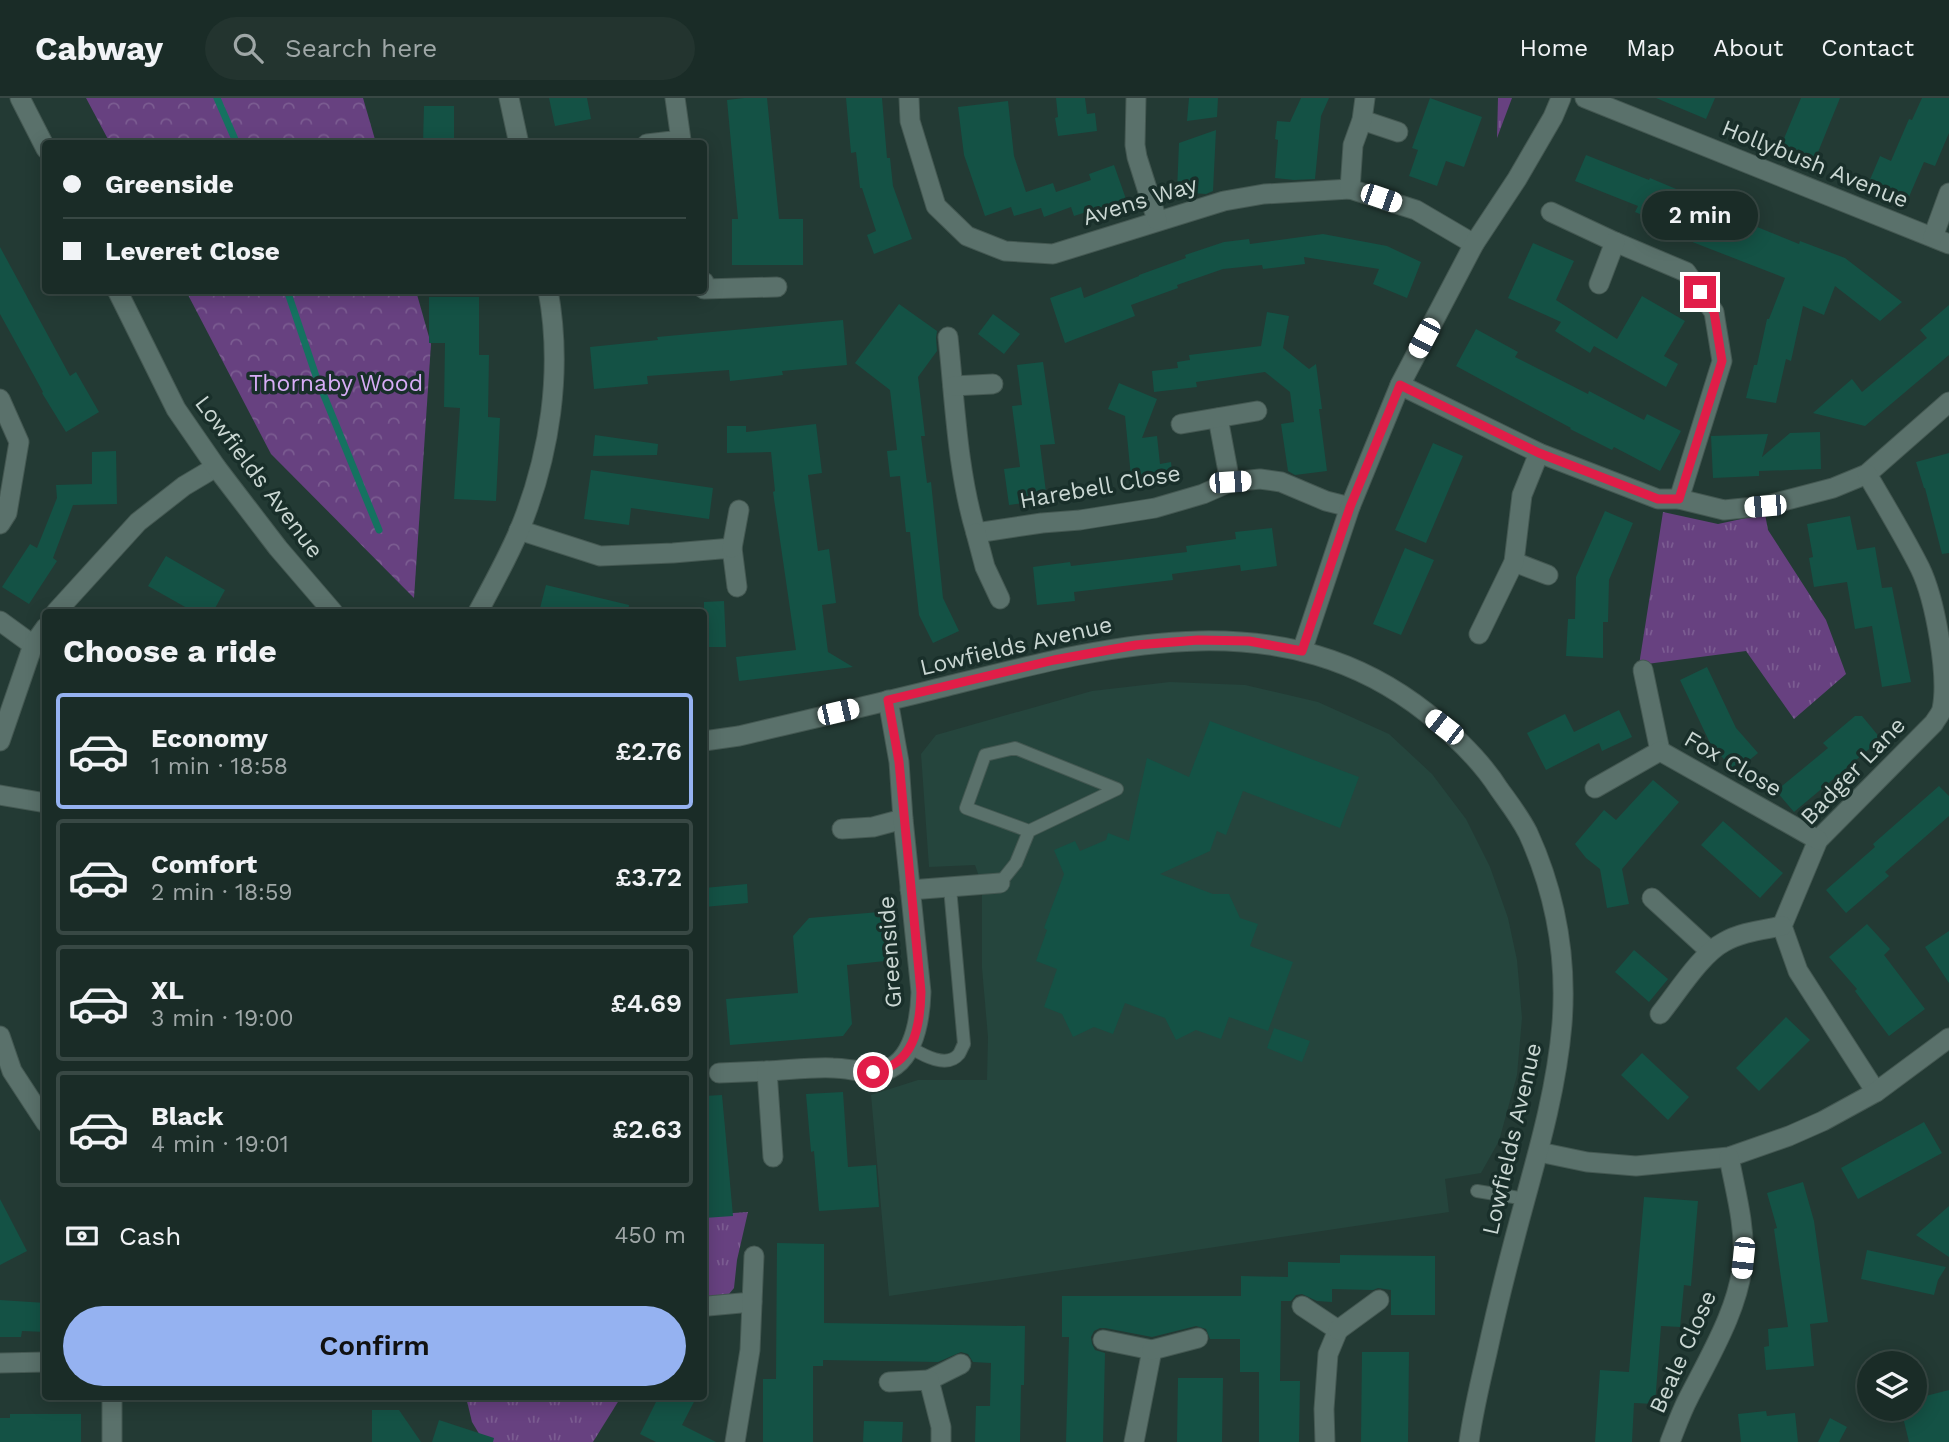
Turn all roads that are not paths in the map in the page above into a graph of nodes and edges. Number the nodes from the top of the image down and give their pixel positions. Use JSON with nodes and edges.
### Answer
{"nodes":[{"id":1,"x":20,"y":98,"type":"edge"},
{"id":2,"x":509,"y":98,"type":"edge"},
{"id":3,"x":675,"y":98,"type":"edge"},
{"id":4,"x":909,"y":98,"type":"edge"},
{"id":5,"x":1136,"y":98,"type":"edge"},
{"id":6,"x":1365,"y":98,"type":"edge"},
{"id":7,"x":1561,"y":98,"type":"edge"},
{"id":8,"x":1585,"y":98,"type":"edge"},
{"id":9,"x":1362,"y":120,"type":"junction"},
{"id":10,"x":1398,"y":132,"type":"dead end"},
{"id":11,"x":518,"y":140,"type":"edge"},
{"id":12,"x":681,"y":140,"type":"edge"},
{"id":13,"x":42,"y":141,"type":"edge"},
{"id":14,"x":1350,"y":189,"type":"junction"},
{"id":15,"x":1949,"y":193,"type":"edge"},
{"id":16,"x":1551,"y":212,"type":"dead end"},
{"id":17,"x":1157,"y":220,"type":"junction"},
{"id":18,"x":1941,"y":240,"type":"edge"},
{"id":19,"x":1615,"y":242,"type":"junction"},
{"id":20,"x":1474,"y":244,"type":"junction"},
{"id":21,"x":1599,"y":284,"type":"dead end"},
{"id":22,"x":777,"y":287,"type":"dead end"},
{"id":23,"x":707,"y":289,"type":"edge"},
{"id":24,"x":119,"y":294,"type":"edge"},
{"id":25,"x":549,"y":294,"type":"edge"},
{"id":26,"x":948,"y":337,"type":"dead end"},
{"id":27,"x":993,"y":384,"type":"dead end"},
{"id":28,"x":1400,"y":385,"type":"junction"},
{"id":29,"x":953,"y":386,"type":"junction"},
{"id":30,"x":0,"y":399,"type":"edge"},
{"id":31,"x":1949,"y":402,"type":"edge"},
{"id":32,"x":1257,"y":411,"type":"dead end"},
{"id":33,"x":1218,"y":418,"type":"junction"},
{"id":34,"x":1181,"y":424,"type":"dead end"},
{"id":35,"x":1539,"y":453,"type":"junction"},
{"id":36,"x":216,"y":467,"type":"junction"},
{"id":37,"x":1867,"y":474,"type":"junction"},
{"id":38,"x":1230,"y":482,"type":"junction"},
{"id":39,"x":1679,"y":499,"type":"junction"},
{"id":40,"x":1350,"y":507,"type":"junction"},
{"id":41,"x":739,"y":510,"type":"dead end"},
{"id":42,"x":0,"y":524,"type":"edge"},
{"id":43,"x":519,"y":530,"type":"junction"},
{"id":44,"x":976,"y":533,"type":"junction"},
{"id":45,"x":732,"y":548,"type":"junction"},
{"id":46,"x":1514,"y":562,"type":"junction"},
{"id":47,"x":1548,"y":575,"type":"dead end"},
{"id":48,"x":737,"y":587,"type":"dead end"},
{"id":49,"x":1000,"y":599,"type":"dead end"},
{"id":50,"x":59,"y":609,"type":"edge"},
{"id":51,"x":330,"y":609,"type":"edge"},
{"id":52,"x":480,"y":609,"type":"edge"},
{"id":53,"x":0,"y":621,"type":"edge"},
{"id":54,"x":42,"y":633,"type":"edge"},
{"id":55,"x":1479,"y":634,"type":"dead end"},
{"id":56,"x":33,"y":645,"type":"junction"},
{"id":57,"x":1302,"y":651,"type":"junction"},
{"id":58,"x":1643,"y":670,"type":"dead end"},
{"id":59,"x":888,"y":700,"type":"junction"},
{"id":60,"x":0,"y":741,"type":"edge"},
{"id":61,"x":707,"y":741,"type":"edge"},
{"id":62,"x":1660,"y":751,"type":"junction"},
{"id":63,"x":1595,"y":788,"type":"dead end"},
{"id":64,"x":0,"y":794,"type":"edge"},
{"id":65,"x":42,"y":802,"type":"edge"},
{"id":66,"x":903,"y":819,"type":"junction"},
{"id":67,"x":842,"y":829,"type":"dead end"},
{"id":68,"x":1029,"y":831,"type":"junction"},
{"id":69,"x":1818,"y":840,"type":"junction"},
{"id":70,"x":1000,"y":883,"type":"joint"},
{"id":71,"x":950,"y":888,"type":"junction"},
{"id":72,"x":910,"y":891,"type":"junction"},
{"id":73,"x":1652,"y":898,"type":"dead end"},
{"id":74,"x":1782,"y":926,"type":"junction"},
{"id":75,"x":1710,"y":951,"type":"junction"},
{"id":76,"x":1660,"y":1014,"type":"dead end"},
{"id":77,"x":0,"y":1036,"type":"edge"},
{"id":78,"x":1949,"y":1038,"type":"edge"},
{"id":79,"x":911,"y":1048,"type":"junction"},
{"id":80,"x":767,"y":1072,"type":"junction"},
{"id":81,"x":719,"y":1073,"type":"dead end"},
{"id":82,"x":1875,"y":1092,"type":"junction"},
{"id":83,"x":42,"y":1117,"type":"edge"},
{"id":84,"x":1539,"y":1152,"type":"junction"},
{"id":85,"x":773,"y":1157,"type":"dead end"},
{"id":86,"x":1729,"y":1157,"type":"junction"},
{"id":87,"x":1477,"y":1191,"type":"dead end"},
{"id":88,"x":1526,"y":1199,"type":"junction"},
{"id":89,"x":754,"y":1256,"type":"dead end"},
{"id":90,"x":1379,"y":1300,"type":"dead end"},
{"id":91,"x":752,"y":1302,"type":"junction"},
{"id":92,"x":708,"y":1306,"type":"dead end"},
{"id":93,"x":1302,"y":1306,"type":"dead end"},
{"id":94,"x":1338,"y":1330,"type":"junction"},
{"id":95,"x":1198,"y":1338,"type":"dead end"},
{"id":96,"x":1103,"y":1340,"type":"dead end"},
{"id":97,"x":1152,"y":1350,"type":"junction"},
{"id":98,"x":42,"y":1362,"type":"edge"},
{"id":99,"x":0,"y":1363,"type":"edge"},
{"id":100,"x":961,"y":1364,"type":"dead end"},
{"id":101,"x":929,"y":1380,"type":"junction"},
{"id":102,"x":890,"y":1382,"type":"dead end"},
{"id":103,"x":112,"y":1400,"type":"edge"},
{"id":104,"x":112,"y":1442,"type":"edge"},
{"id":105,"x":734,"y":1442,"type":"edge"},
{"id":106,"x":941,"y":1442,"type":"edge"},
{"id":107,"x":1134,"y":1442,"type":"edge"},
{"id":108,"x":1325,"y":1442,"type":"edge"},
{"id":109,"x":1469,"y":1442,"type":"edge"},
{"id":110,"x":1670,"y":1442,"type":"edge"}],
"edges":[{"from":1,"to":13,"type":"street"},
{"from":2,"to":11,"type":"street"},
{"from":3,"to":12,"type":"street"},
{"from":4,"to":17,"type":"street","name":"Avens Way"},
{"from":5,"to":17,"type":"street"},
{"from":6,"to":9,"type":"street"},
{"from":7,"to":20,"type":"street"},
{"from":8,"to":18,"type":"street","name":"Hollybush Avenue"},
{"from":9,"to":10,"type":"street"},
{"from":9,"to":14,"type":"street"},
{"from":14,"to":17,"type":"street","name":"Avens Way"},
{"from":14,"to":20,"type":"street","name":"Avens Way"},
{"from":15,"to":18,"type":"street"},
{"from":16,"to":19,"type":"street"},
{"from":19,"to":21,"type":"street"},
{"from":19,"to":39,"type":"street"},
{"from":20,"to":28,"type":"street"},
{"from":22,"to":23,"type":"street"},
{"from":24,"to":36,"type":"street","name":"Lowfields Avenue"},
{"from":25,"to":43,"type":"street"},
{"from":26,"to":29,"type":"street"},
{"from":27,"to":29,"type":"street"},
{"from":28,"to":35,"type":"street"},
{"from":28,"to":40,"type":"street"},
{"from":29,"to":44,"type":"street"},
{"from":30,"to":42,"type":"street"},
{"from":31,"to":37,"type":"street"},
{"from":32,"to":33,"type":"street"},
{"from":33,"to":34,"type":"street"},
{"from":33,"to":38,"type":"street"},
{"from":35,"to":39,"type":"street"},
{"from":35,"to":46,"type":"street"},
{"from":36,"to":50,"type":"street"},
{"from":36,"to":51,"type":"street","name":"Lowfields Avenue"},
{"from":37,"to":39,"type":"street"},
{"from":37,"to":69,"type":"street","name":"Badger Lane"},
{"from":38,"to":40,"type":"street","name":"Harebell Close"},
{"from":38,"to":44,"type":"street","name":"Harebell Close"},
{"from":40,"to":57,"type":"street"},
{"from":41,"to":45,"type":"street"},
{"from":43,"to":45,"type":"street"},
{"from":43,"to":52,"type":"street"},
{"from":44,"to":49,"type":"street"},
{"from":45,"to":48,"type":"street"},
{"from":46,"to":47,"type":"street"},
{"from":46,"to":55,"type":"street"},
{"from":53,"to":56,"type":"street"},
{"from":54,"to":56,"type":"street"},
{"from":56,"to":60,"type":"street"},
{"from":57,"to":59,"type":"street","name":"Lowfields Avenue"},
{"from":57,"to":84,"type":"street","name":"Lowfields Avenue"},
{"from":58,"to":62,"type":"street","name":"Fox Close"},
{"from":59,"to":61,"type":"street","name":"Lowfields Avenue"},
{"from":59,"to":66,"type":"street","name":"Greenside"},
{"from":62,"to":63,"type":"street","name":"Fox Close"},
{"from":62,"to":69,"type":"street","name":"Fox Close"},
{"from":64,"to":65,"type":"street"},
{"from":66,"to":67,"type":"street"},
{"from":66,"to":72,"type":"street","name":"Greenside"},
{"from":68,"to":68,"type":"lane"},
{"from":68,"to":70,"type":"lane"},
{"from":69,"to":74,"type":"street","name":"Badger Lane"},
{"from":70,"to":71,"type":"street"},
{"from":71,"to":72,"type":"street"},
{"from":71,"to":79,"type":"lane"},
{"from":72,"to":79,"type":"street","name":"Greenside"},
{"from":73,"to":75,"type":"street"},
{"from":74,"to":75,"type":"street"},
{"from":74,"to":82,"type":"street"},
{"from":75,"to":76,"type":"street"},
{"from":77,"to":83,"type":"street"},
{"from":78,"to":82,"type":"street"},
{"from":79,"to":80,"type":"street"},
{"from":80,"to":81,"type":"street"},
{"from":80,"to":85,"type":"street"},
{"from":82,"to":86,"type":"street"},
{"from":84,"to":86,"type":"street"},
{"from":84,"to":88,"type":"street","name":"Lowfields Avenue"},
{"from":86,"to":110,"type":"street","name":"Beale Close"},
{"from":87,"to":88,"type":"lane"},
{"from":88,"to":109,"type":"street","name":"Lowfields Avenue"},
{"from":89,"to":91,"type":"street"},
{"from":90,"to":94,"type":"street"},
{"from":91,"to":92,"type":"street"},
{"from":91,"to":105,"type":"street"},
{"from":93,"to":94,"type":"street"},
{"from":94,"to":108,"type":"street"},
{"from":95,"to":97,"type":"street"},
{"from":96,"to":97,"type":"street"},
{"from":97,"to":107,"type":"street"},
{"from":98,"to":99,"type":"street"},
{"from":100,"to":101,"type":"street"},
{"from":101,"to":102,"type":"street"},
{"from":101,"to":106,"type":"street"},
{"from":103,"to":104,"type":"street"}]}
